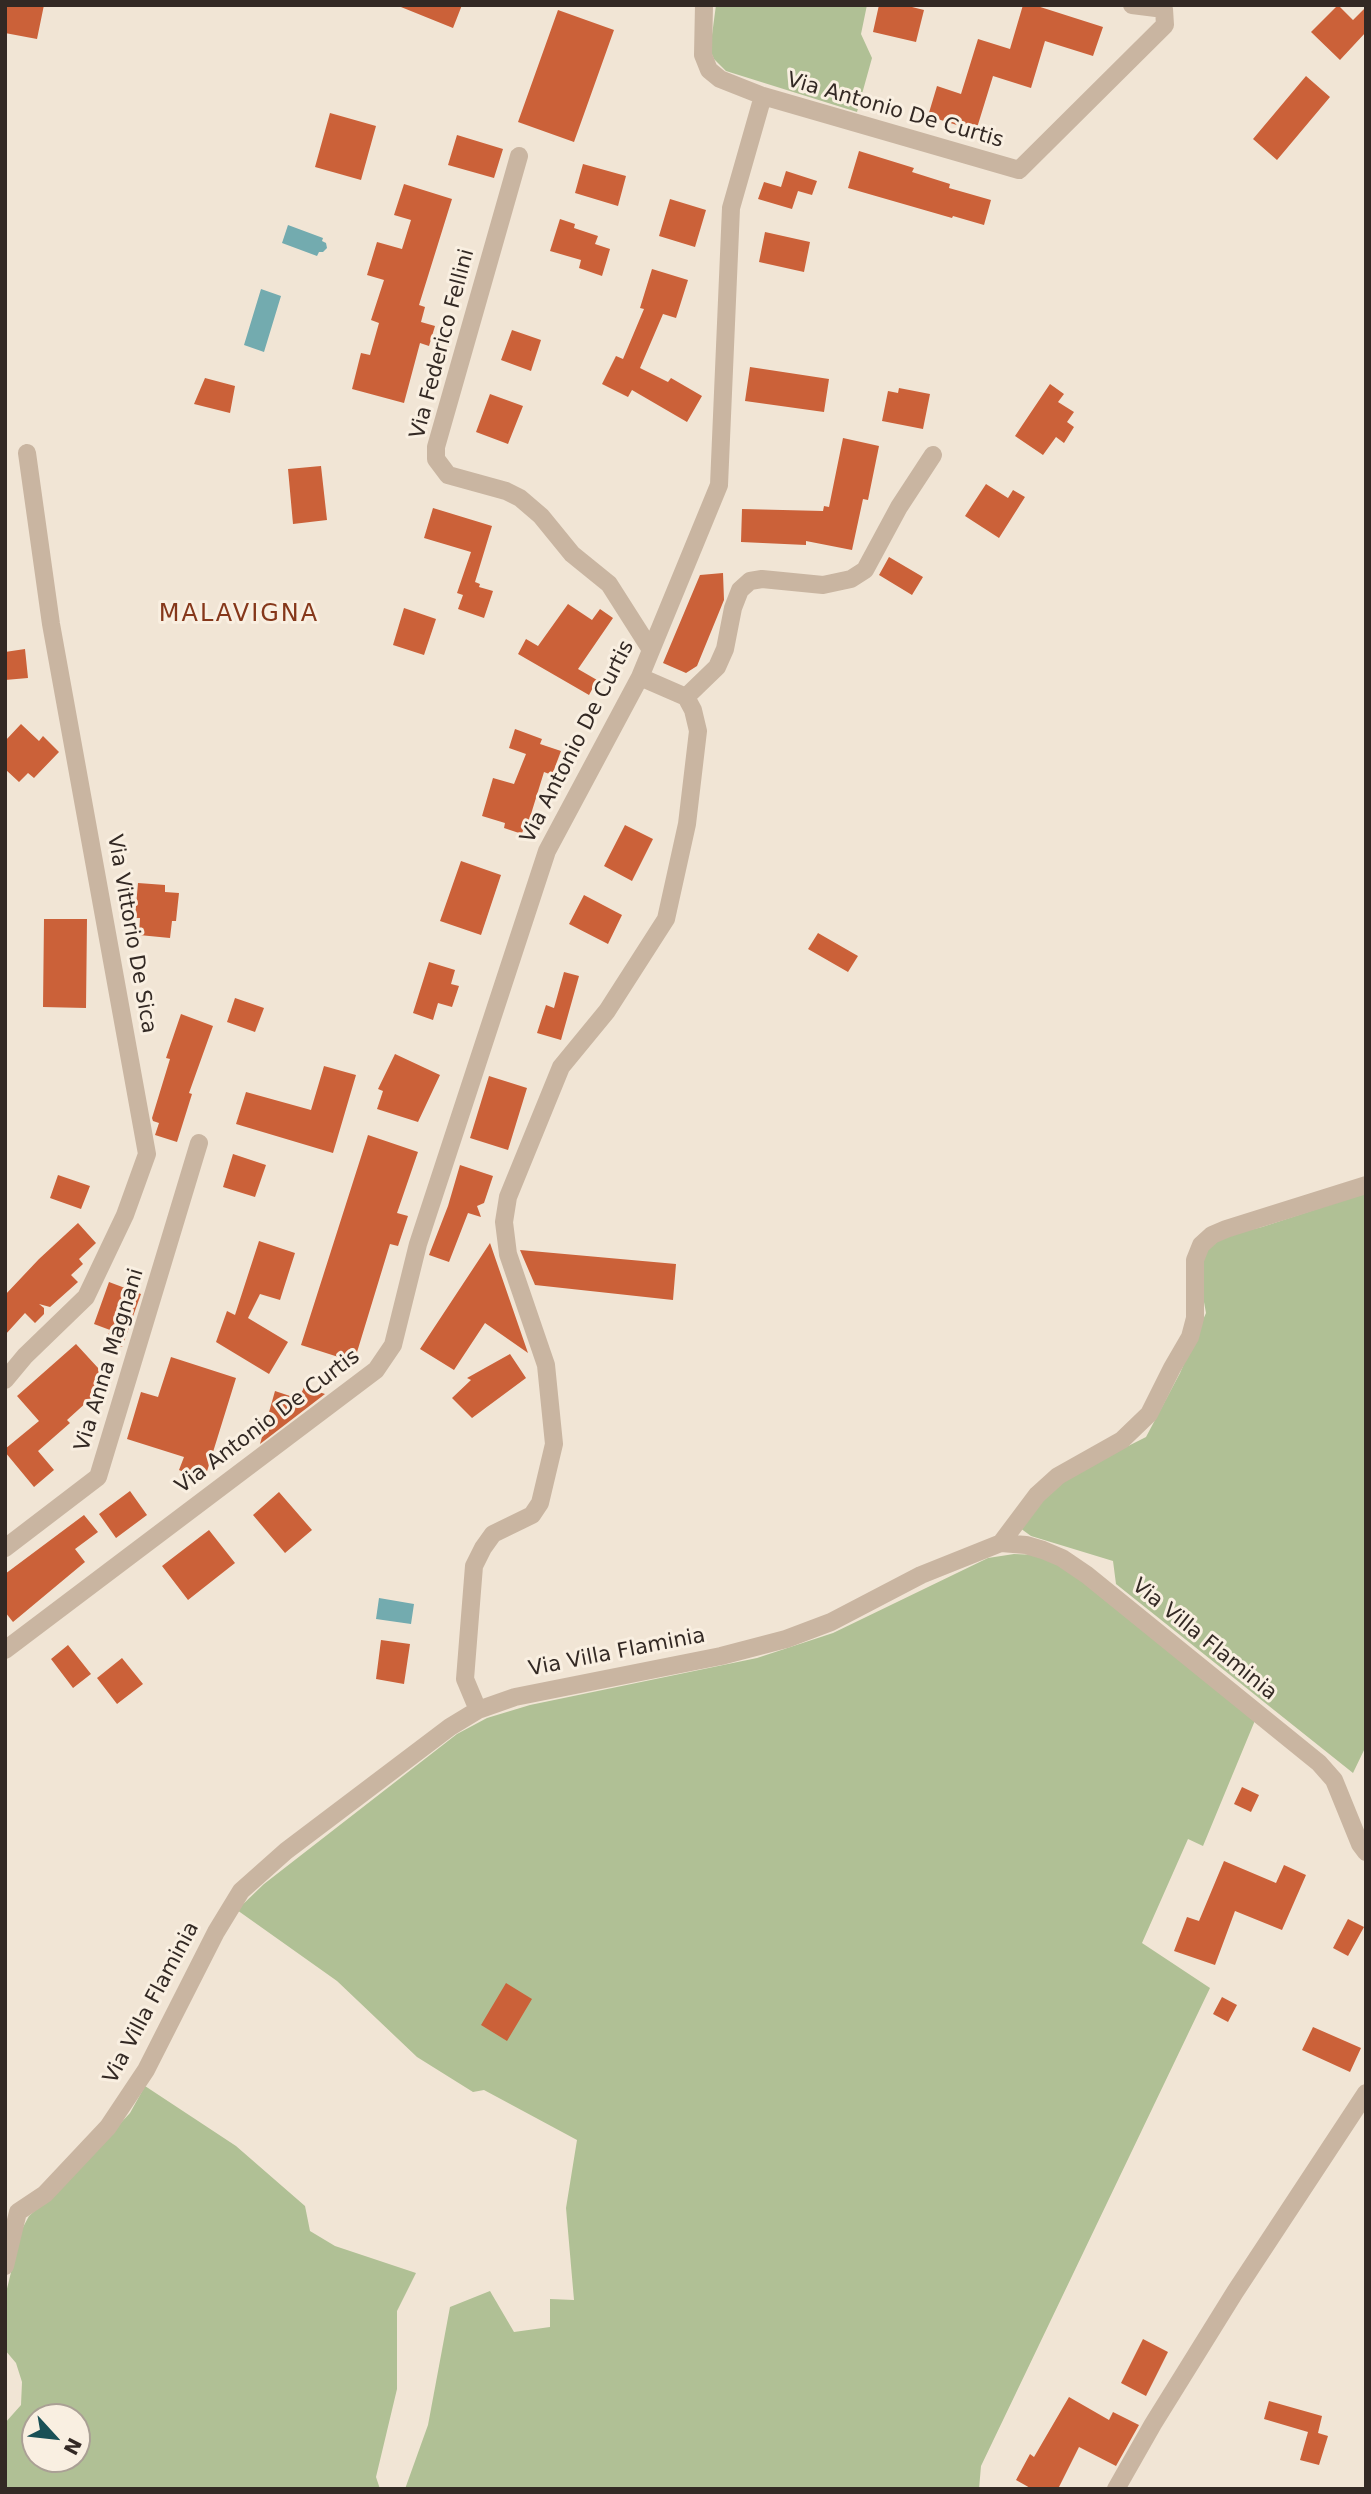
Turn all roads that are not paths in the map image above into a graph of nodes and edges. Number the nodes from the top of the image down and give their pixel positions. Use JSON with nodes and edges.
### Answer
{"nodes":[{"id":1,"x":704,"y":5,"type":"edge"},
{"id":2,"x":1132,"y":5,"type":"edge"},
{"id":3,"x":763,"y":96,"type":"junction"},
{"id":4,"x":519,"y":156,"type":"dead end"},
{"id":5,"x":27,"y":453,"type":"dead end"},
{"id":6,"x":933,"y":455,"type":"dead end"},
{"id":7,"x":651,"y":650,"type":"junction"},
{"id":8,"x":640,"y":677,"type":"junction"},
{"id":9,"x":686,"y":696,"type":"junction"},
{"id":10,"x":199,"y":1143,"type":"dead end"},
{"id":11,"x":1366,"y":1185,"type":"edge"},
{"id":12,"x":5,"y":1380,"type":"edge"},
{"id":13,"x":1001,"y":1543,"type":"junction"},
{"id":14,"x":5,"y":1548,"type":"edge"},
{"id":15,"x":5,"y":1650,"type":"edge"},
{"id":16,"x":478,"y":1710,"type":"junction"},
{"id":17,"x":1366,"y":1852,"type":"edge"},
{"id":18,"x":1366,"y":2093,"type":"edge"},
{"id":19,"x":5,"y":2266,"type":"edge"},
{"id":20,"x":1116,"y":2489,"type":"edge"}],
"edges":[{"from":1,"to":3,"type":"street"},
{"from":2,"to":3,"type":"street","name":"Via Antonio De Curtis"},
{"from":3,"to":7,"type":"street","name":"Via Antonio De Curtis"},
{"from":4,"to":7,"type":"street","name":"Via Federico Fellini"},
{"from":5,"to":12,"type":"street","name":"Via Vittorio De Sica"},
{"from":6,"to":9,"type":"street"},
{"from":7,"to":8,"type":"street","name":"Via Antonio De Curtis"},
{"from":8,"to":9,"type":"street"},
{"from":8,"to":15,"type":"street","name":"Via Antonio De Curtis"},
{"from":9,"to":16,"type":"street"},
{"from":10,"to":14,"type":"street","name":"Via Anna Magnani"},
{"from":11,"to":13,"type":"street"},
{"from":13,"to":16,"type":"street","name":"Via Villa Flaminia"},
{"from":13,"to":17,"type":"street","name":"Via Villa Flaminia"},
{"from":16,"to":19,"type":"street","name":"Via Villa Flaminia"},
{"from":18,"to":20,"type":"street"}]}
